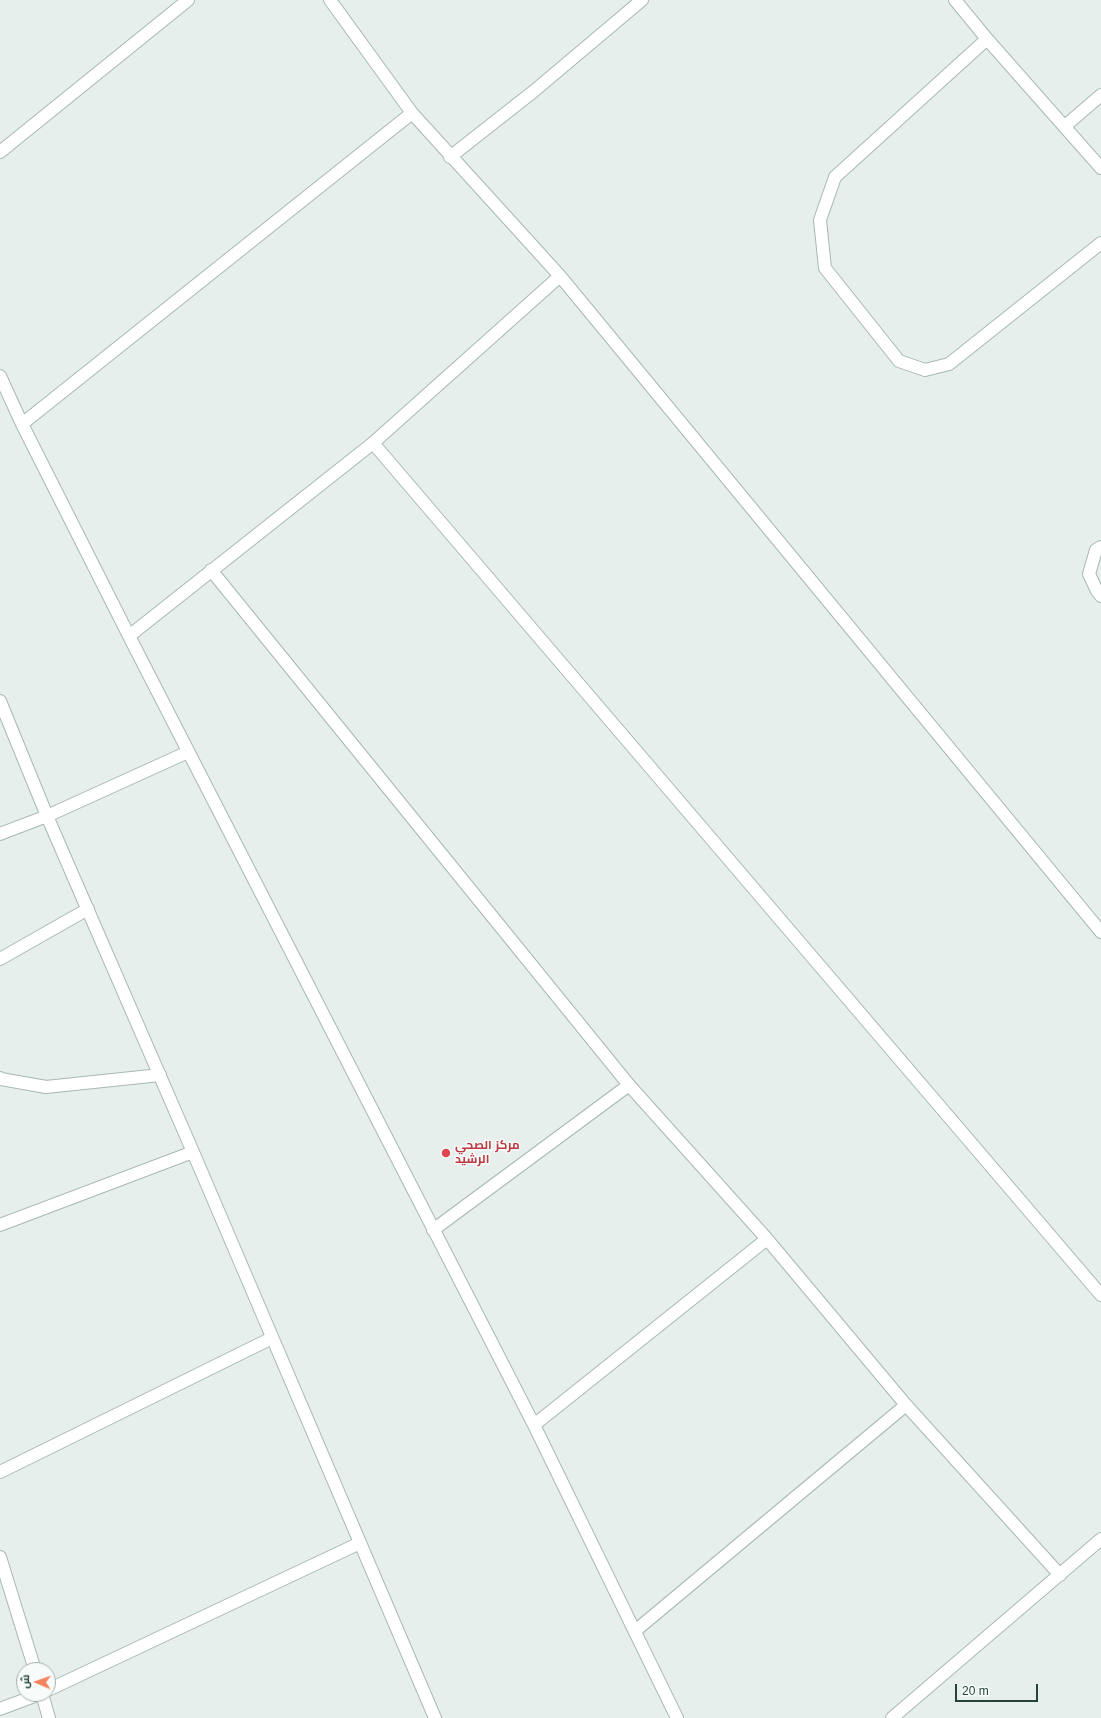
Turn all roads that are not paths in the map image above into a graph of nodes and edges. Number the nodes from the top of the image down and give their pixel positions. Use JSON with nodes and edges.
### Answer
{"nodes":[{"id":1,"x":188,"y":0,"type":"edge"},
{"id":2,"x":330,"y":0,"type":"edge"},
{"id":3,"x":642,"y":0,"type":"edge"},
{"id":4,"x":955,"y":0,"type":"edge"},
{"id":5,"x":987,"y":39,"type":"junction"},
{"id":6,"x":1101,"y":95,"type":"edge"},
{"id":7,"x":412,"y":113,"type":"junction"},
{"id":8,"x":1065,"y":126,"type":"junction"},
{"id":9,"x":0,"y":152,"type":"edge"},
{"id":10,"x":450,"y":157,"type":"junction"},
{"id":11,"x":1101,"y":168,"type":"edge"},
{"id":12,"x":1101,"y":243,"type":"edge"},
{"id":13,"x":560,"y":276,"type":"junction"},
{"id":14,"x":0,"y":376,"type":"edge"},
{"id":15,"x":22,"y":424,"type":"junction"},
{"id":16,"x":373,"y":442,"type":"junction"},
{"id":17,"x":1101,"y":547,"type":"edge"},
{"id":18,"x":211,"y":570,"type":"junction"},
{"id":19,"x":1101,"y":596,"type":"edge"},
{"id":20,"x":129,"y":636,"type":"junction"},
{"id":21,"x":0,"y":702,"type":"edge"},
{"id":22,"x":188,"y":752,"type":"junction"},
{"id":23,"x":47,"y":816,"type":"junction"},
{"id":24,"x":0,"y":834,"type":"edge"},
{"id":25,"x":88,"y":909,"type":"junction"},
{"id":26,"x":1101,"y":932,"type":"edge"},
{"id":27,"x":0,"y":959,"type":"edge"},
{"id":28,"x":160,"y":1075,"type":"junction"},
{"id":29,"x":0,"y":1078,"type":"edge"},
{"id":30,"x":629,"y":1085,"type":"junction"},
{"id":31,"x":193,"y":1152,"type":"junction"},
{"id":32,"x":0,"y":1226,"type":"edge"},
{"id":33,"x":433,"y":1230,"type":"junction"},
{"id":34,"x":767,"y":1240,"type":"junction"},
{"id":35,"x":1101,"y":1295,"type":"edge"},
{"id":36,"x":272,"y":1338,"type":"junction"},
{"id":37,"x":906,"y":1405,"type":"junction"},
{"id":38,"x":534,"y":1425,"type":"junction"},
{"id":39,"x":0,"y":1472,"type":"edge"},
{"id":40,"x":1101,"y":1539,"type":"edge"},
{"id":41,"x":360,"y":1543,"type":"junction"},
{"id":42,"x":0,"y":1557,"type":"edge"},
{"id":43,"x":1060,"y":1575,"type":"junction"},
{"id":44,"x":635,"y":1630,"type":"junction"},
{"id":45,"x":33,"y":1662,"type":"edge"},
{"id":46,"x":56,"y":1686,"type":"edge"},
{"id":47,"x":19,"y":1702,"type":"edge"},
{"id":48,"x":44,"y":1702,"type":"edge"},
{"id":49,"x":0,"y":1709,"type":"edge"},
{"id":50,"x":49,"y":1718,"type":"edge"},
{"id":51,"x":435,"y":1718,"type":"edge"},
{"id":52,"x":677,"y":1718,"type":"edge"},
{"id":53,"x":892,"y":1718,"type":"edge"}],
"edges":[{"from":1,"to":9,"type":"street"},
{"from":2,"to":7,"type":"street"},
{"from":3,"to":10,"type":"street"},
{"from":4,"to":5,"type":"street"},
{"from":5,"to":8,"type":"street"},
{"from":5,"to":12,"type":"street"},
{"from":6,"to":8,"type":"street"},
{"from":7,"to":10,"type":"street"},
{"from":7,"to":15,"type":"street"},
{"from":8,"to":11,"type":"street"},
{"from":10,"to":13,"type":"street"},
{"from":13,"to":16,"type":"street"},
{"from":13,"to":26,"type":"street"},
{"from":14,"to":15,"type":"street"},
{"from":15,"to":20,"type":"street"},
{"from":16,"to":18,"type":"street"},
{"from":16,"to":35,"type":"street"},
{"from":17,"to":19,"type":"street"},
{"from":18,"to":20,"type":"street"},
{"from":18,"to":30,"type":"street"},
{"from":20,"to":22,"type":"street"},
{"from":21,"to":23,"type":"street"},
{"from":22,"to":23,"type":"street"},
{"from":22,"to":33,"type":"street"},
{"from":23,"to":24,"type":"street"},
{"from":23,"to":25,"type":"street"},
{"from":25,"to":27,"type":"street"},
{"from":25,"to":28,"type":"street"},
{"from":28,"to":29,"type":"street"},
{"from":28,"to":31,"type":"street"},
{"from":30,"to":33,"type":"street"},
{"from":30,"to":34,"type":"street"},
{"from":31,"to":32,"type":"street"},
{"from":31,"to":36,"type":"street"},
{"from":33,"to":38,"type":"street"},
{"from":34,"to":37,"type":"street"},
{"from":34,"to":38,"type":"street"},
{"from":36,"to":39,"type":"street"},
{"from":36,"to":41,"type":"street"},
{"from":37,"to":43,"type":"street"},
{"from":37,"to":44,"type":"street"},
{"from":38,"to":44,"type":"street"},
{"from":40,"to":43,"type":"street"},
{"from":41,"to":46,"type":"street"},
{"from":41,"to":51,"type":"street"},
{"from":42,"to":45,"type":"street"},
{"from":43,"to":53,"type":"street"},
{"from":44,"to":52,"type":"street"},
{"from":47,"to":49,"type":"street"},
{"from":48,"to":50,"type":"street"}]}
